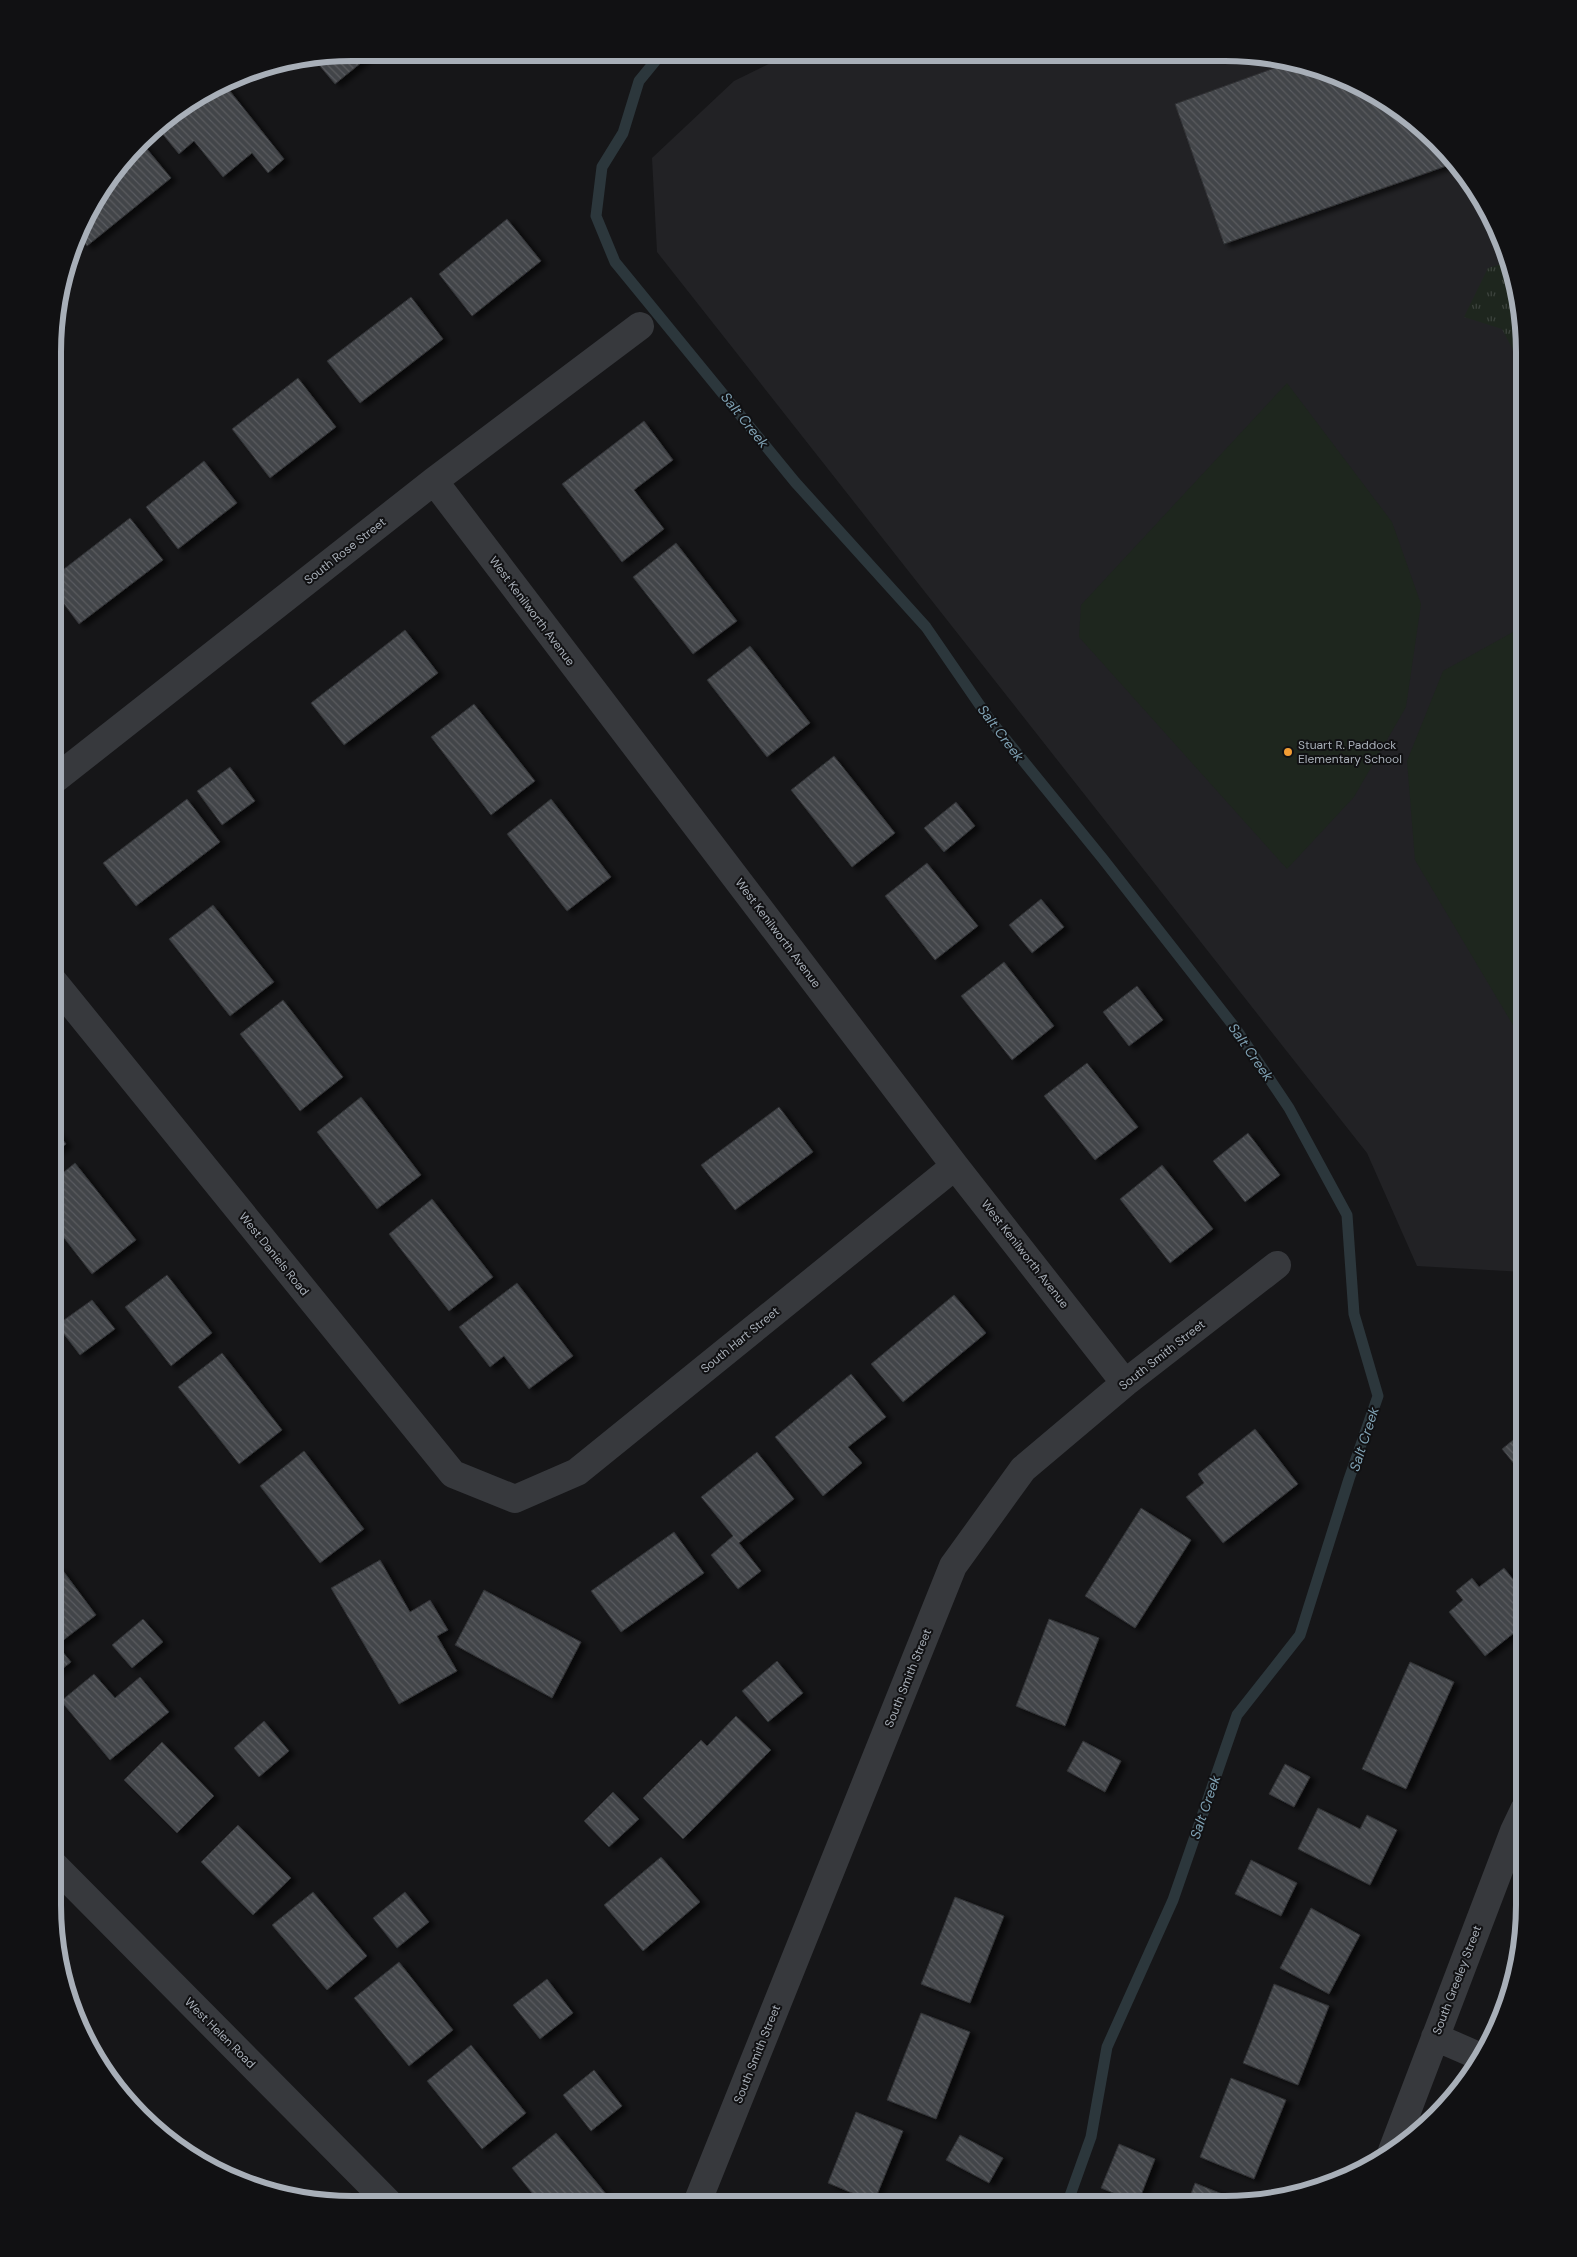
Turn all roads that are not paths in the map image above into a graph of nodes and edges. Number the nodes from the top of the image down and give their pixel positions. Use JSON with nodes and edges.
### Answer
{"nodes":[{"id":1,"x":640,"y":326,"type":"dead end"},
{"id":2,"x":434,"y":481,"type":"junction"},
{"id":3,"x":61,"y":774,"type":"edge"},
{"id":4,"x":61,"y":991,"type":"edge"},
{"id":5,"x":955,"y":1166,"type":"junction"},
{"id":6,"x":1277,"y":1265,"type":"dead end"},
{"id":7,"x":1125,"y":1383,"type":"junction"},
{"id":8,"x":515,"y":1499,"type":"joint"},
{"id":9,"x":1516,"y":1826,"type":"edge"},
{"id":10,"x":61,"y":1872,"type":"edge"},
{"id":11,"x":1435,"y":2037,"type":"junction"},
{"id":12,"x":1474,"y":2054,"type":"edge"},
{"id":13,"x":1396,"y":2140,"type":"edge"},
{"id":14,"x":382,"y":2196,"type":"edge"},
{"id":15,"x":700,"y":2196,"type":"edge"}],
"edges":[{"from":1,"to":2,"type":"street","name":"South Rose Street"},
{"from":2,"to":3,"type":"street","name":"South Rose Street"},
{"from":2,"to":5,"type":"street","name":"West Kenilworth Avenue"},
{"from":4,"to":8,"type":"street","name":"West Daniels Road"},
{"from":5,"to":7,"type":"street","name":"West Kenilworth Avenue"},
{"from":5,"to":8,"type":"street","name":"South Hart Street"},
{"from":6,"to":7,"type":"street","name":"South Smith Street"},
{"from":7,"to":15,"type":"street","name":"South Smith Street"},
{"from":9,"to":11,"type":"street","name":"South Greeley Street"},
{"from":10,"to":14,"type":"street","name":"West Helen Road"},
{"from":11,"to":12,"type":"street"},
{"from":11,"to":13,"type":"street","name":"South Greeley Street"}]}
